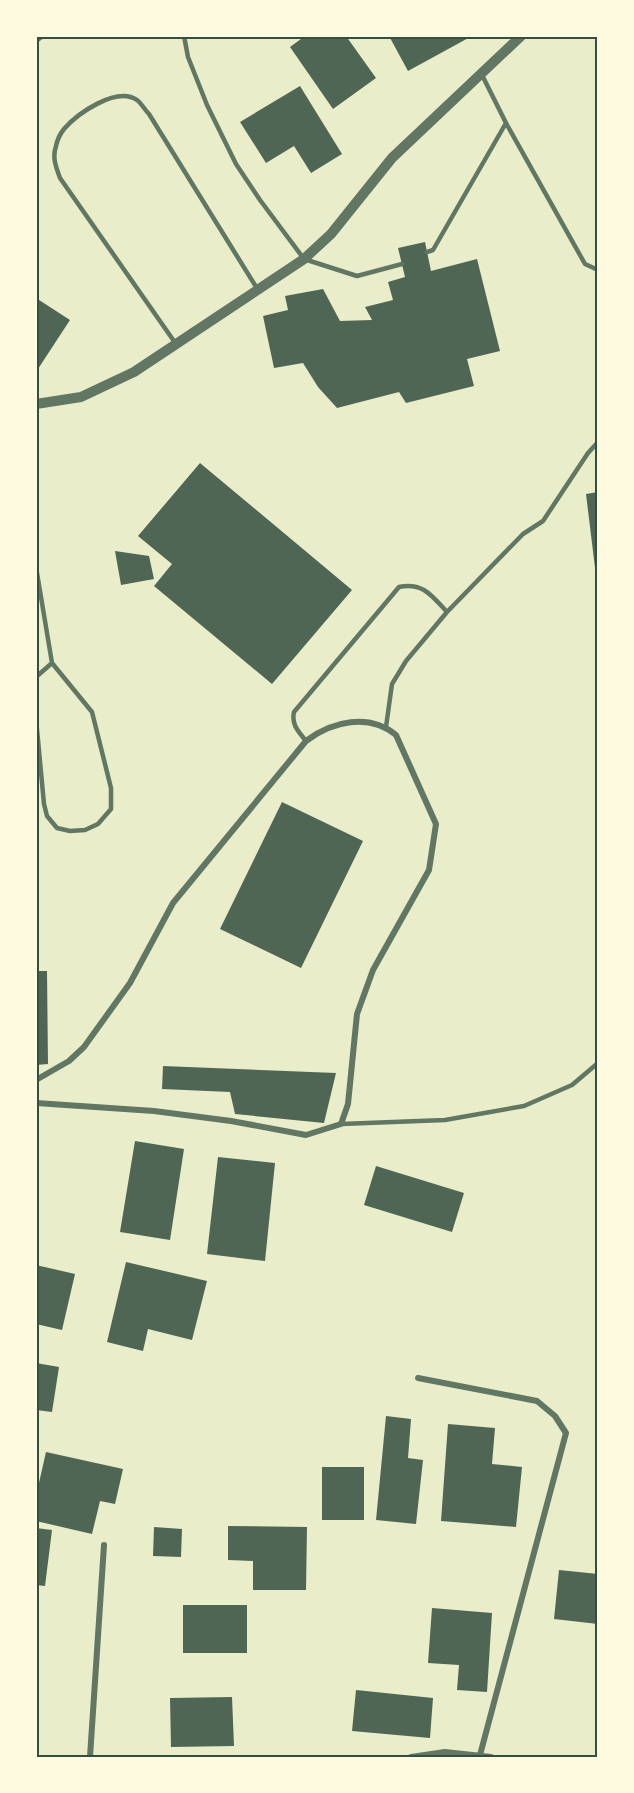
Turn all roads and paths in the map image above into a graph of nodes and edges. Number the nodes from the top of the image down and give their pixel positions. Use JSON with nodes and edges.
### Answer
{"nodes":[{"id":1,"x":43,"y":36,"type":"edge"},
{"id":2,"x":184,"y":36,"type":"edge"},
{"id":3,"x":521,"y":36,"type":"edge"},
{"id":4,"x":36,"y":41,"type":"edge"},
{"id":5,"x":481,"y":73,"type":"junction"},
{"id":6,"x":506,"y":123,"type":"junction"},
{"id":7,"x":427,"y":252,"type":"dead end"},
{"id":8,"x":304,"y":259,"type":"junction"},
{"id":9,"x":402,"y":264,"type":"dead end"},
{"id":10,"x":598,"y":270,"type":"edge"},
{"id":11,"x":258,"y":290,"type":"junction"},
{"id":12,"x":176,"y":345,"type":"junction"},
{"id":13,"x":36,"y":404,"type":"edge"},
{"id":14,"x":598,"y":442,"type":"edge"},
{"id":15,"x":36,"y":567,"type":"edge"},
{"id":16,"x":447,"y":612,"type":"junction"},
{"id":17,"x":52,"y":663,"type":"junction"},
{"id":18,"x":36,"y":677,"type":"edge"},
{"id":19,"x":36,"y":719,"type":"edge"},
{"id":20,"x":386,"y":727,"type":"junction"},
{"id":21,"x":306,"y":741,"type":"junction"},
{"id":22,"x":598,"y":1063,"type":"edge"},
{"id":23,"x":36,"y":1080,"type":"edge"},
{"id":24,"x":36,"y":1103,"type":"edge"},
{"id":25,"x":341,"y":1124,"type":"junction"},
{"id":26,"x":418,"y":1378,"type":"dead end"},
{"id":27,"x":104,"y":1545,"type":"dead end"},
{"id":28,"x":480,"y":1755,"type":"junction"},
{"id":29,"x":90,"y":1757,"type":"edge"},
{"id":30,"x":411,"y":1757,"type":"edge"},
{"id":31,"x":491,"y":1757,"type":"edge"}],
"edges":[{"from":1,"to":4,"type":"lane"},
{"from":2,"to":8,"type":"lane"},
{"from":3,"to":5,"type":"street"},
{"from":5,"to":6,"type":"lane"},
{"from":5,"to":8,"type":"street"},
{"from":6,"to":7,"type":"lane"},
{"from":6,"to":10,"type":"lane"},
{"from":8,"to":9,"type":"lane"},
{"from":8,"to":11,"type":"street"},
{"from":11,"to":12,"type":"street"},
{"from":11,"to":12,"type":"lane"},
{"from":12,"to":13,"type":"street"},
{"from":14,"to":16,"type":"lane"},
{"from":15,"to":17,"type":"lane"},
{"from":16,"to":20,"type":"lane"},
{"from":16,"to":21,"type":"lane"},
{"from":17,"to":18,"type":"lane"},
{"from":17,"to":19,"type":"lane"},
{"from":20,"to":21,"type":"street"},
{"from":20,"to":25,"type":"street"},
{"from":21,"to":23,"type":"street"},
{"from":22,"to":25,"type":"lane"},
{"from":24,"to":25,"type":"street"},
{"from":26,"to":28,"type":"street"},
{"from":27,"to":29,"type":"street"},
{"from":28,"to":30,"type":"street"},
{"from":28,"to":31,"type":"street"}]}
